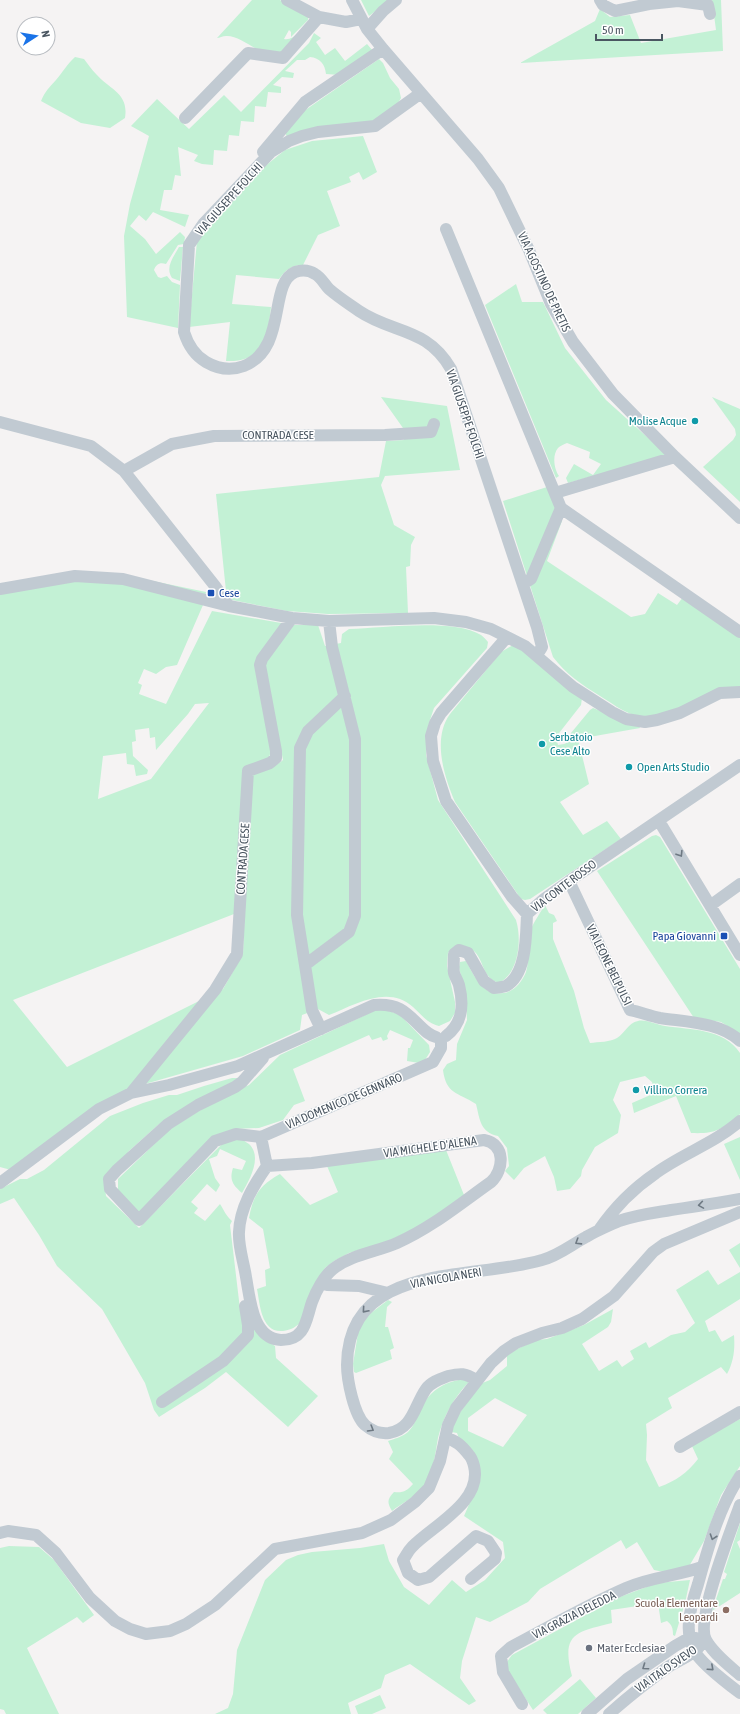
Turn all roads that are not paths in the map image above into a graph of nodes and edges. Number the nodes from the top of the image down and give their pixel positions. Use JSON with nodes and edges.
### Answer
{"nodes":[{"id":1,"x":287,"y":0,"type":"edge"},
{"id":2,"x":352,"y":0,"type":"edge"},
{"id":3,"x":396,"y":0,"type":"edge"},
{"id":4,"x":600,"y":0,"type":"edge"},
{"id":5,"x":634,"y":4,"type":"edge"},
{"id":6,"x":710,"y":14,"type":"dead end"},
{"id":7,"x":319,"y":17,"type":"junction"},
{"id":8,"x":364,"y":24,"type":"junction"},
{"id":9,"x":383,"y":49,"type":"junction"},
{"id":10,"x":421,"y":93,"type":"junction"},
{"id":11,"x":185,"y":118,"type":"dead end"},
{"id":12,"x":269,"y":150,"type":"junction"},
{"id":13,"x":446,"y":229,"type":"dead end"},
{"id":14,"x":0,"y":422,"type":"edge"},
{"id":15,"x":434,"y":424,"type":"dead end"},
{"id":16,"x":675,"y":457,"type":"junction"},
{"id":17,"x":124,"y":471,"type":"junction"},
{"id":18,"x":555,"y":493,"type":"junction"},
{"id":19,"x":561,"y":508,"type":"junction"},
{"id":20,"x":740,"y":518,"type":"edge"},
{"id":21,"x":523,"y":584,"type":"junction"},
{"id":22,"x":0,"y":589,"type":"edge"},
{"id":23,"x":229,"y":606,"type":"junction"},
{"id":24,"x":292,"y":618,"type":"junction"},
{"id":25,"x":329,"y":621,"type":"junction"},
{"id":26,"x":740,"y":632,"type":"edge"},
{"id":27,"x":507,"y":637,"type":"junction"},
{"id":28,"x":536,"y":655,"type":"junction"},
{"id":29,"x":740,"y":692,"type":"edge"},
{"id":30,"x":345,"y":696,"type":"junction"},
{"id":31,"x":740,"y":765,"type":"edge"},
{"id":32,"x":659,"y":821,"type":"junction"},
{"id":33,"x":569,"y":881,"type":"junction"},
{"id":34,"x":740,"y":884,"type":"edge"},
{"id":35,"x":711,"y":905,"type":"junction"},
{"id":36,"x":527,"y":914,"type":"junction"},
{"id":37,"x":740,"y":955,"type":"edge"},
{"id":38,"x":305,"y":965,"type":"junction"},
{"id":39,"x":321,"y":1029,"type":"junction"},
{"id":40,"x":441,"y":1038,"type":"junction"},
{"id":41,"x":740,"y":1041,"type":"edge"},
{"id":42,"x":267,"y":1054,"type":"junction"},
{"id":43,"x":131,"y":1093,"type":"junction"},
{"id":44,"x":740,"y":1122,"type":"edge"},
{"id":45,"x":262,"y":1137,"type":"junction"},
{"id":46,"x":267,"y":1166,"type":"junction"},
{"id":47,"x":0,"y":1183,"type":"edge"},
{"id":48,"x":740,"y":1199,"type":"edge"},
{"id":49,"x":740,"y":1212,"type":"edge"},
{"id":50,"x":599,"y":1230,"type":"junction"},
{"id":51,"x":322,"y":1283,"type":"junction"},
{"id":52,"x":388,"y":1293,"type":"junction"},
{"id":53,"x":249,"y":1295,"type":"junction"},
{"id":54,"x":476,"y":1380,"type":"junction"},
{"id":55,"x":162,"y":1402,"type":"dead end"},
{"id":56,"x":740,"y":1412,"type":"edge"},
{"id":57,"x":445,"y":1438,"type":"junction"},
{"id":58,"x":680,"y":1447,"type":"dead end"},
{"id":59,"x":740,"y":1476,"type":"edge"},
{"id":60,"x":740,"y":1505,"type":"edge"},
{"id":61,"x":720,"y":1515,"type":"junction"},
{"id":62,"x":734,"y":1521,"type":"junction"},
{"id":63,"x":0,"y":1533,"type":"edge"},
{"id":64,"x":702,"y":1567,"type":"junction"},
{"id":65,"x":471,"y":1579,"type":"dead end"},
{"id":66,"x":695,"y":1593,"type":"junction"},
{"id":67,"x":709,"y":1597,"type":"junction"},
{"id":68,"x":689,"y":1638,"type":"junction"},
{"id":69,"x":705,"y":1640,"type":"junction"},
{"id":70,"x":695,"y":1652,"type":"junction"},
{"id":71,"x":659,"y":1657,"type":"junction"},
{"id":72,"x":667,"y":1668,"type":"junction"},
{"id":73,"x":740,"y":1675,"type":"edge"},
{"id":74,"x":740,"y":1693,"type":"edge"},
{"id":75,"x":522,"y":1704,"type":"dead end"},
{"id":76,"x":588,"y":1714,"type":"edge"},
{"id":77,"x":609,"y":1714,"type":"edge"}],
"edges":[{"from":1,"to":7,"type":"street"},
{"from":2,"to":8,"type":"street","name":"VIA AGOSTINO DE PRETIS"},
{"from":3,"to":8,"type":"street"},
{"from":4,"to":5,"type":"street"},
{"from":5,"to":6,"type":"street"},
{"from":7,"to":8,"type":"street"},
{"from":7,"to":11,"type":"street"},
{"from":8,"to":9,"type":"street","name":"VIA AGOSTINO DE PRETIS"},
{"from":9,"to":10,"type":"street","name":"VIA AGOSTINO DE PRETIS"},
{"from":9,"to":12,"type":"street"},
{"from":10,"to":12,"type":"street","name":"VIA GIUSEPPE FOLCHI"},
{"from":10,"to":16,"type":"street","name":"VIA AGOSTINO DE PRETIS"},
{"from":12,"to":21,"type":"street","name":"VIA GIUSEPPE FOLCHI"},
{"from":13,"to":18,"type":"street"},
{"from":14,"to":17,"type":"street"},
{"from":15,"to":17,"type":"street","name":"CONTRADA CESE"},
{"from":16,"to":18,"type":"street"},
{"from":16,"to":20,"type":"street","name":"VIA AGOSTINO DE PRETIS"},
{"from":17,"to":23,"type":"street"},
{"from":18,"to":19,"type":"street"},
{"from":19,"to":21,"type":"street"},
{"from":19,"to":26,"type":"street"},
{"from":21,"to":28,"type":"street","name":"VIA GIUSEPPE FOLCHI"},
{"from":22,"to":23,"type":"street"},
{"from":23,"to":24,"type":"street"},
{"from":24,"to":25,"type":"street"},
{"from":24,"to":43,"type":"street","name":"CONTRADA CESE"},
{"from":25,"to":27,"type":"street"},
{"from":25,"to":30,"type":"street"},
{"from":27,"to":28,"type":"street"},
{"from":27,"to":36,"type":"street"},
{"from":28,"to":29,"type":"street"},
{"from":30,"to":38,"type":"street"},
{"from":30,"to":38,"type":"street"},
{"from":31,"to":32,"type":"street","name":"VIA CONTE ROSSO"},
{"from":32,"to":33,"type":"street","name":"VIA CONTE ROSSO"},
{"from":32,"to":35,"type":"street","one_way":true},
{"from":33,"to":36,"type":"street","name":"VIA CONTE ROSSO"},
{"from":33,"to":41,"type":"street","name":"VIA LEONE BELPULSI"},
{"from":34,"to":35,"type":"street"},
{"from":35,"to":37,"type":"street"},
{"from":36,"to":40,"type":"street","name":"VIA CONTE ROSSO"},
{"from":38,"to":39,"type":"street"},
{"from":39,"to":40,"type":"street"},
{"from":39,"to":42,"type":"street"},
{"from":40,"to":45,"type":"street","name":"VIA DOMENICO DE GENNARO"},
{"from":42,"to":43,"type":"street"},
{"from":42,"to":45,"type":"street"},
{"from":43,"to":47,"type":"street"},
{"from":44,"to":50,"type":"street"},
{"from":45,"to":46,"type":"street"},
{"from":46,"to":51,"type":"street","name":"VIA MICHELE D'ALENA"},
{"from":46,"to":53,"type":"street"},
{"from":48,"to":50,"type":"street","name":"VIA NICOLA NERI","one_way":true},
{"from":49,"to":54,"type":"street"},
{"from":50,"to":52,"type":"street","name":"VIA NICOLA NERI","one_way":true},
{"from":51,"to":52,"type":"street"},
{"from":51,"to":53,"type":"street","name":"VIA MICHELE D'ALENA"},
{"from":52,"to":54,"type":"street","name":"VIA NICOLA NERI","one_way":true},
{"from":53,"to":55,"type":"street"},
{"from":54,"to":57,"type":"street"},
{"from":56,"to":58,"type":"street"},
{"from":57,"to":63,"type":"street"},
{"from":57,"to":65,"type":"street"},
{"from":59,"to":61,"type":"street"},
{"from":60,"to":62,"type":"street"},
{"from":61,"to":62,"type":"street"},
{"from":61,"to":64,"type":"street","one_way":true},
{"from":62,"to":67,"type":"street"},
{"from":64,"to":66,"type":"street"},
{"from":64,"to":75,"type":"street","name":"VIA GRAZIA DELEDDA"},
{"from":66,"to":67,"type":"street"},
{"from":66,"to":68,"type":"street"},
{"from":67,"to":69,"type":"street"},
{"from":68,"to":69,"type":"street","name":"VIA ITALO SVEVO"},
{"from":68,"to":70,"type":"street"},
{"from":68,"to":71,"type":"street","name":"VIA ITALO SVEVO"},
{"from":69,"to":70,"type":"street","name":"VIA ITALO SVEVO"},
{"from":69,"to":73,"type":"street"},
{"from":70,"to":72,"type":"street","name":"VIA ITALO SVEVO"},
{"from":70,"to":74,"type":"street","one_way":true},
{"from":71,"to":72,"type":"street"},
{"from":71,"to":76,"type":"street","name":"VIA ITALO SVEVO","one_way":true},
{"from":72,"to":77,"type":"street","name":"VIA ITALO SVEVO"}]}
